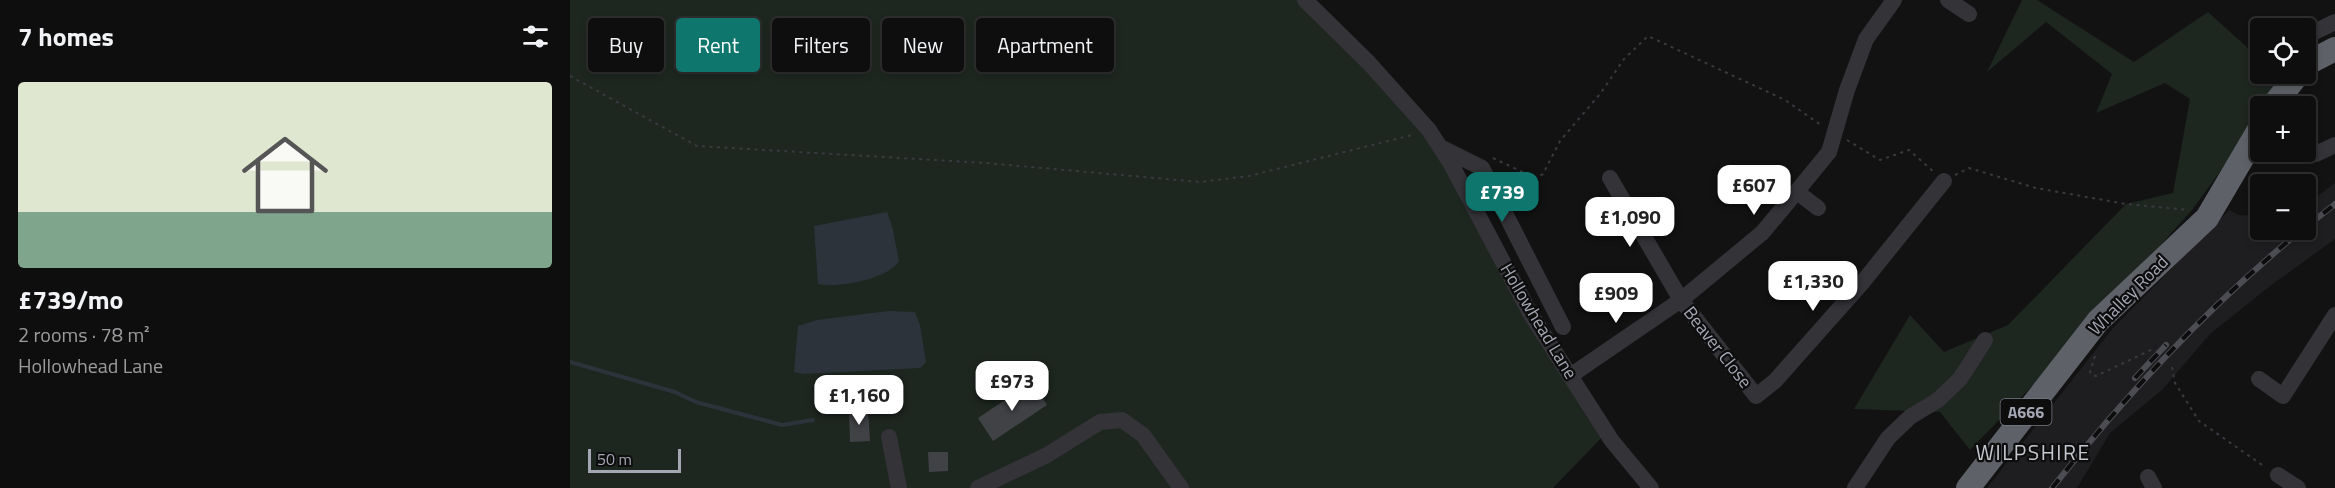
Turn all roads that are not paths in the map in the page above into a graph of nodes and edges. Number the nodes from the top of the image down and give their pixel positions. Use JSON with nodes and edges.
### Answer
{"nodes":[{"id":1,"x":1305,"y":0,"type":"edge"},
{"id":2,"x":1948,"y":0,"type":"edge"},
{"id":3,"x":1893,"y":10,"type":"edge"},
{"id":4,"x":1969,"y":14,"type":"dead end"},
{"id":5,"x":2335,"y":22,"type":"edge"},
{"id":6,"x":2316,"y":31,"type":"edge"},
{"id":7,"x":2335,"y":49,"type":"edge"},
{"id":8,"x":2316,"y":59,"type":"edge"},
{"id":9,"x":2290,"y":84,"type":"edge"},
{"id":10,"x":2281,"y":96,"type":"edge"},
{"id":11,"x":2250,"y":145,"type":"edge"},
{"id":12,"x":2335,"y":146,"type":"edge"},
{"id":13,"x":1440,"y":147,"type":"junction"},
{"id":14,"x":2316,"y":157,"type":"edge"},
{"id":15,"x":1610,"y":178,"type":"dead end"},
{"id":16,"x":1944,"y":181,"type":"road end"},
{"id":17,"x":1797,"y":192,"type":"junction"},
{"id":18,"x":1818,"y":208,"type":"dead end"},
{"id":19,"x":1681,"y":300,"type":"junction"},
{"id":20,"x":2335,"y":315,"type":"edge"},
{"id":21,"x":1563,"y":327,"type":"dead end"},
{"id":22,"x":1985,"y":340,"type":"dead end"},
{"id":23,"x":1570,"y":376,"type":"junction"},
{"id":24,"x":2259,"y":379,"type":"dead end"},
{"id":25,"x":889,"y":437,"type":"dead end"},
{"id":26,"x":2278,"y":476,"type":"road end"},
{"id":27,"x":898,"y":488,"type":"edge"},
{"id":28,"x":978,"y":488,"type":"edge"},
{"id":29,"x":1181,"y":488,"type":"edge"},
{"id":30,"x":1651,"y":488,"type":"edge"},
{"id":31,"x":1855,"y":488,"type":"edge"},
{"id":32,"x":1968,"y":488,"type":"edge"},
{"id":33,"x":2298,"y":488,"type":"edge"}],
"edges":[{"from":1,"to":13,"type":"street","name":"Hollowhead Lane"},
{"from":2,"to":4,"type":"street"},
{"from":3,"to":17,"type":"street"},
{"from":5,"to":6,"type":"street"},
{"from":7,"to":8,"type":"highway"},
{"from":9,"to":10,"type":"highway"},
{"from":11,"to":32,"type":"highway","name":"Whalley Road","number":"A666"},
{"from":12,"to":14,"type":"street"},
{"from":13,"to":21,"type":"street","name":"Hollowhead Lane"},
{"from":13,"to":23,"type":"street","name":"Hollowhead Lane"},
{"from":15,"to":19,"type":"street"},
{"from":16,"to":19,"type":"street","name":"Beaver Close"},
{"from":17,"to":18,"type":"street"},
{"from":17,"to":19,"type":"street"},
{"from":19,"to":23,"type":"street"},
{"from":20,"to":24,"type":"street"},
{"from":22,"to":31,"type":"street"},
{"from":23,"to":30,"type":"street","name":"Hollowhead Lane"},
{"from":25,"to":27,"type":"street"},
{"from":26,"to":33,"type":"street"},
{"from":28,"to":29,"type":"street"}]}
